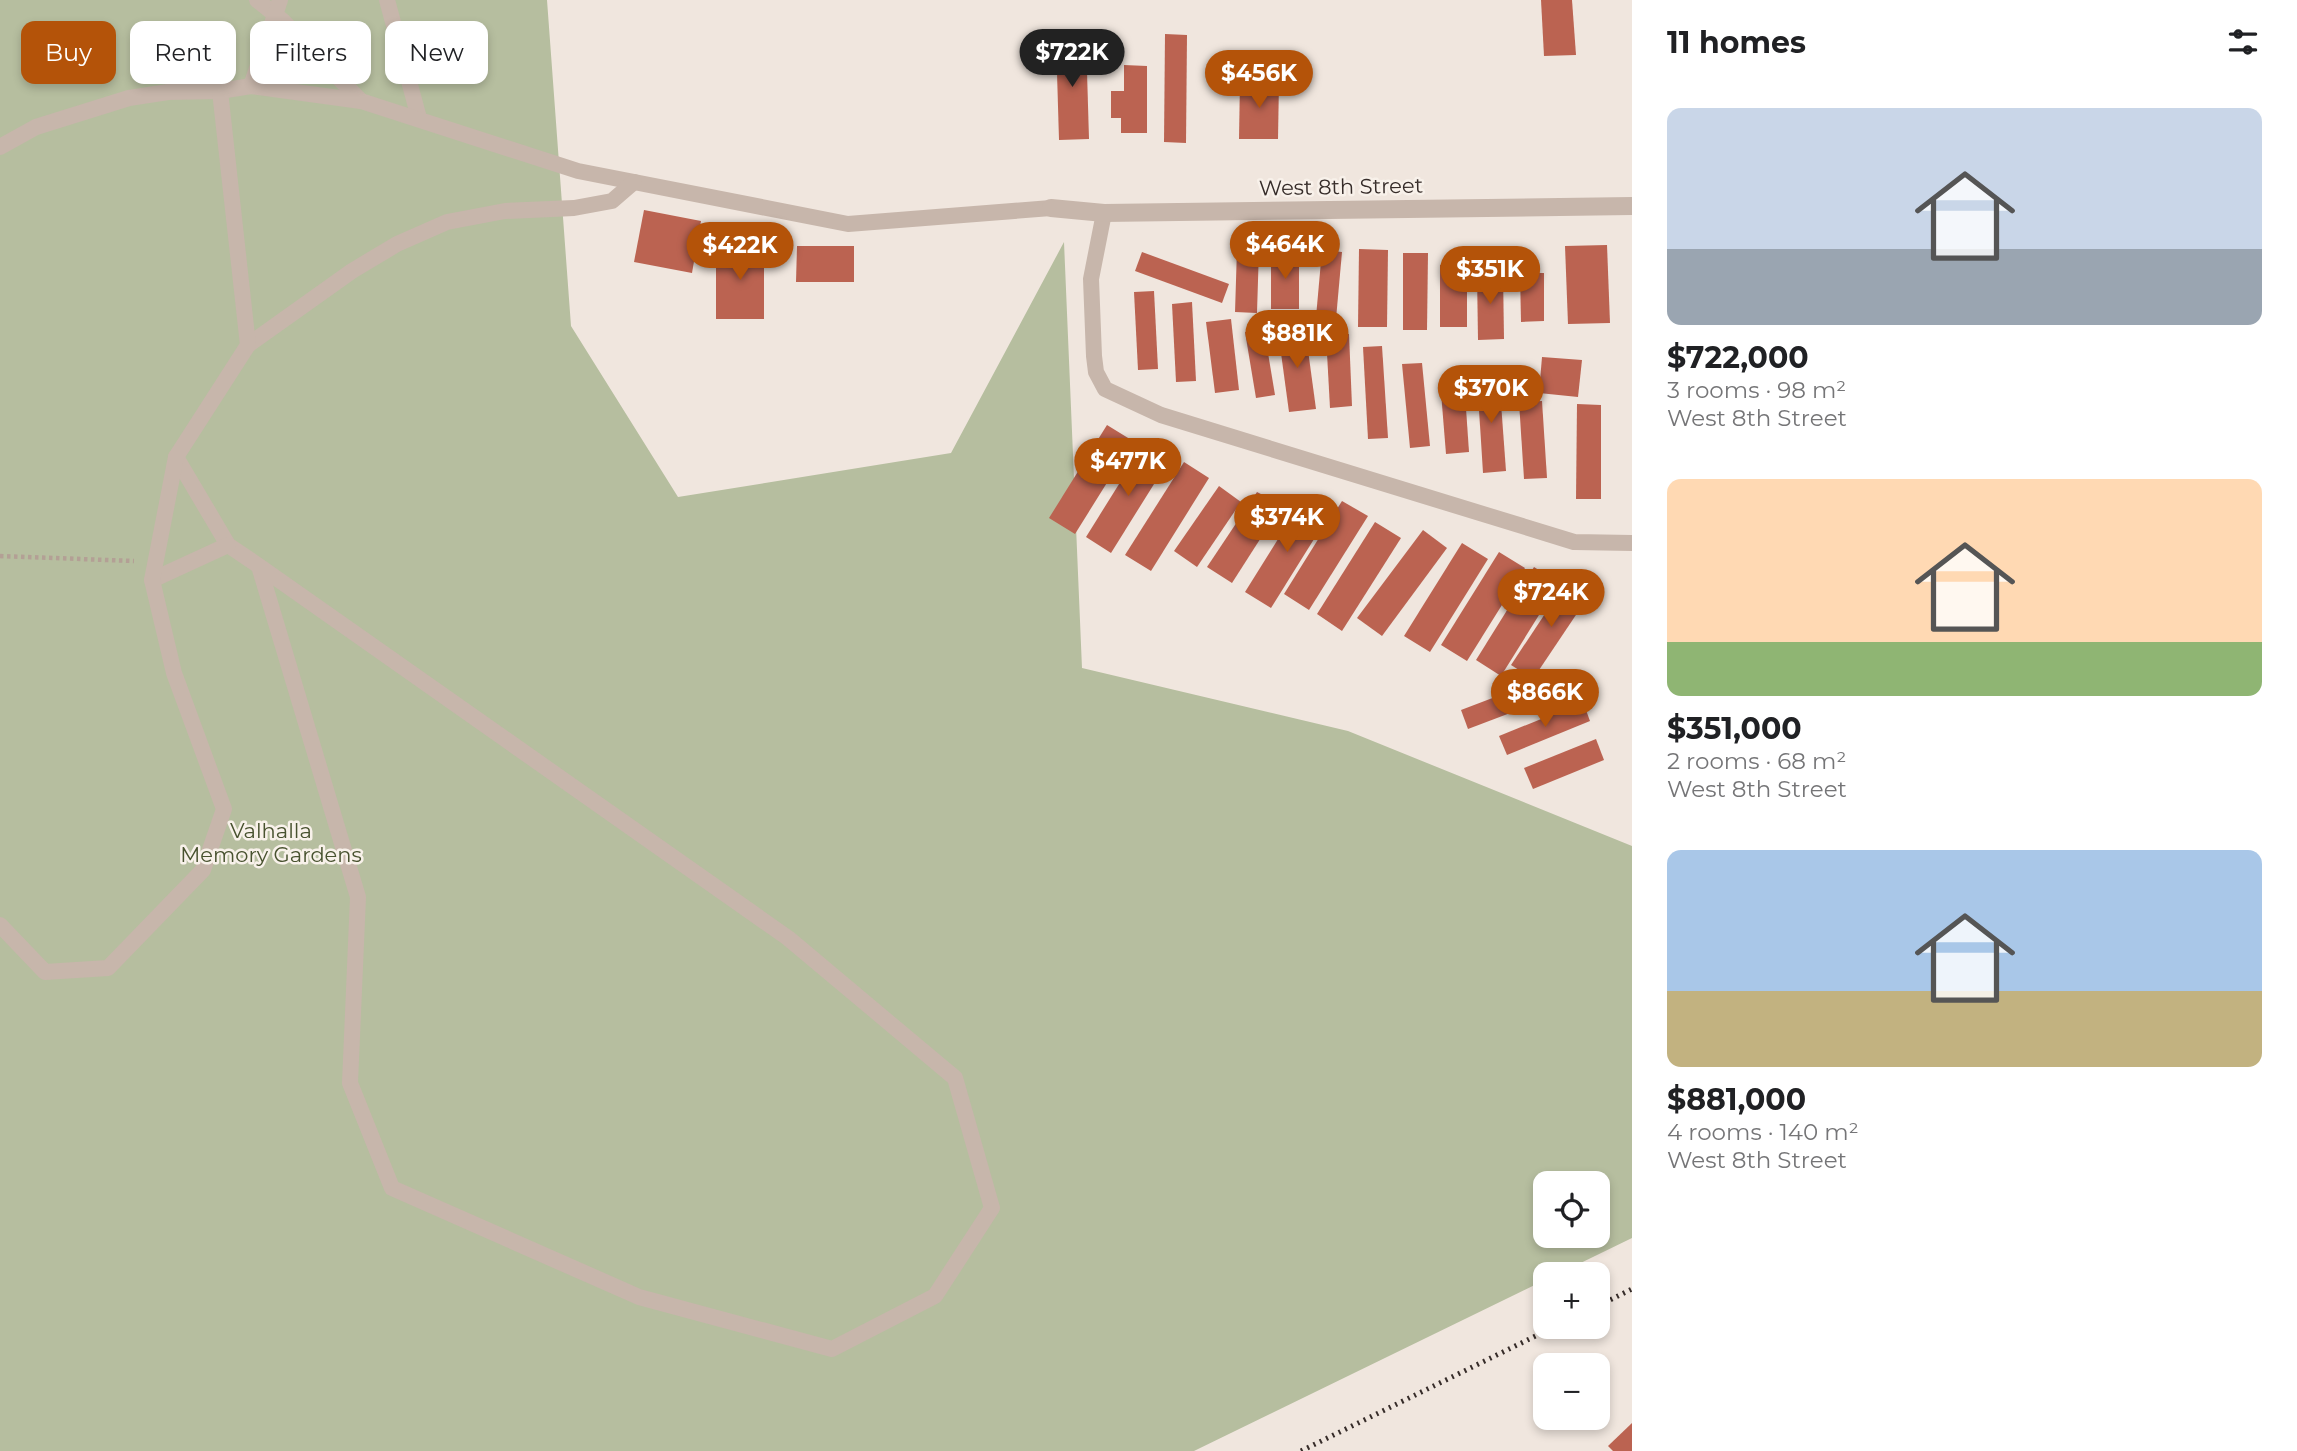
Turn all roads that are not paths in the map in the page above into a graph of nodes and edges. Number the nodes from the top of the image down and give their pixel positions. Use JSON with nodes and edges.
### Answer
{"nodes":[{"id":1,"x":257,"y":0,"type":"edge"},
{"id":2,"x":387,"y":0,"type":"edge"},
{"id":3,"x":277,"y":7,"type":"edge"},
{"id":4,"x":251,"y":86,"type":"junction"},
{"id":5,"x":220,"y":91,"type":"junction"},
{"id":6,"x":361,"y":100,"type":"junction"},
{"id":7,"x":419,"y":118,"type":"junction"},
{"id":8,"x":0,"y":147,"type":"edge"},
{"id":9,"x":634,"y":182,"type":"junction"},
{"id":10,"x":1632,"y":205,"type":"edge"},
{"id":11,"x":1051,"y":208,"type":"joint"},
{"id":12,"x":1104,"y":213,"type":"junction"},
{"id":13,"x":248,"y":345,"type":"junction"},
{"id":14,"x":176,"y":457,"type":"junction"},
{"id":15,"x":1632,"y":543,"type":"edge"},
{"id":16,"x":228,"y":545,"type":"junction"},
{"id":17,"x":259,"y":566,"type":"junction"},
{"id":18,"x":152,"y":580,"type":"junction"},
{"id":19,"x":0,"y":925,"type":"edge"}],
"edges":[{"from":1,"to":3,"type":"lane"},
{"from":2,"to":7,"type":"lane"},
{"from":3,"to":4,"type":"lane"},
{"from":3,"to":6,"type":"lane"},
{"from":4,"to":5,"type":"lane"},
{"from":4,"to":6,"type":"lane"},
{"from":5,"to":8,"type":"lane"},
{"from":5,"to":13,"type":"lane"},
{"from":6,"to":7,"type":"lane"},
{"from":7,"to":9,"type":"lane"},
{"from":9,"to":11,"type":"lane"},
{"from":9,"to":13,"type":"lane"},
{"from":10,"to":12,"type":"street","name":"West 8th Street"},
{"from":11,"to":12,"type":"street","name":"West 8th Street"},
{"from":12,"to":15,"type":"lane"},
{"from":13,"to":14,"type":"lane"},
{"from":14,"to":16,"type":"lane"},
{"from":14,"to":18,"type":"lane"},
{"from":16,"to":17,"type":"lane"},
{"from":16,"to":18,"type":"lane"},
{"from":17,"to":17,"type":"lane"},
{"from":18,"to":19,"type":"lane"}]}
